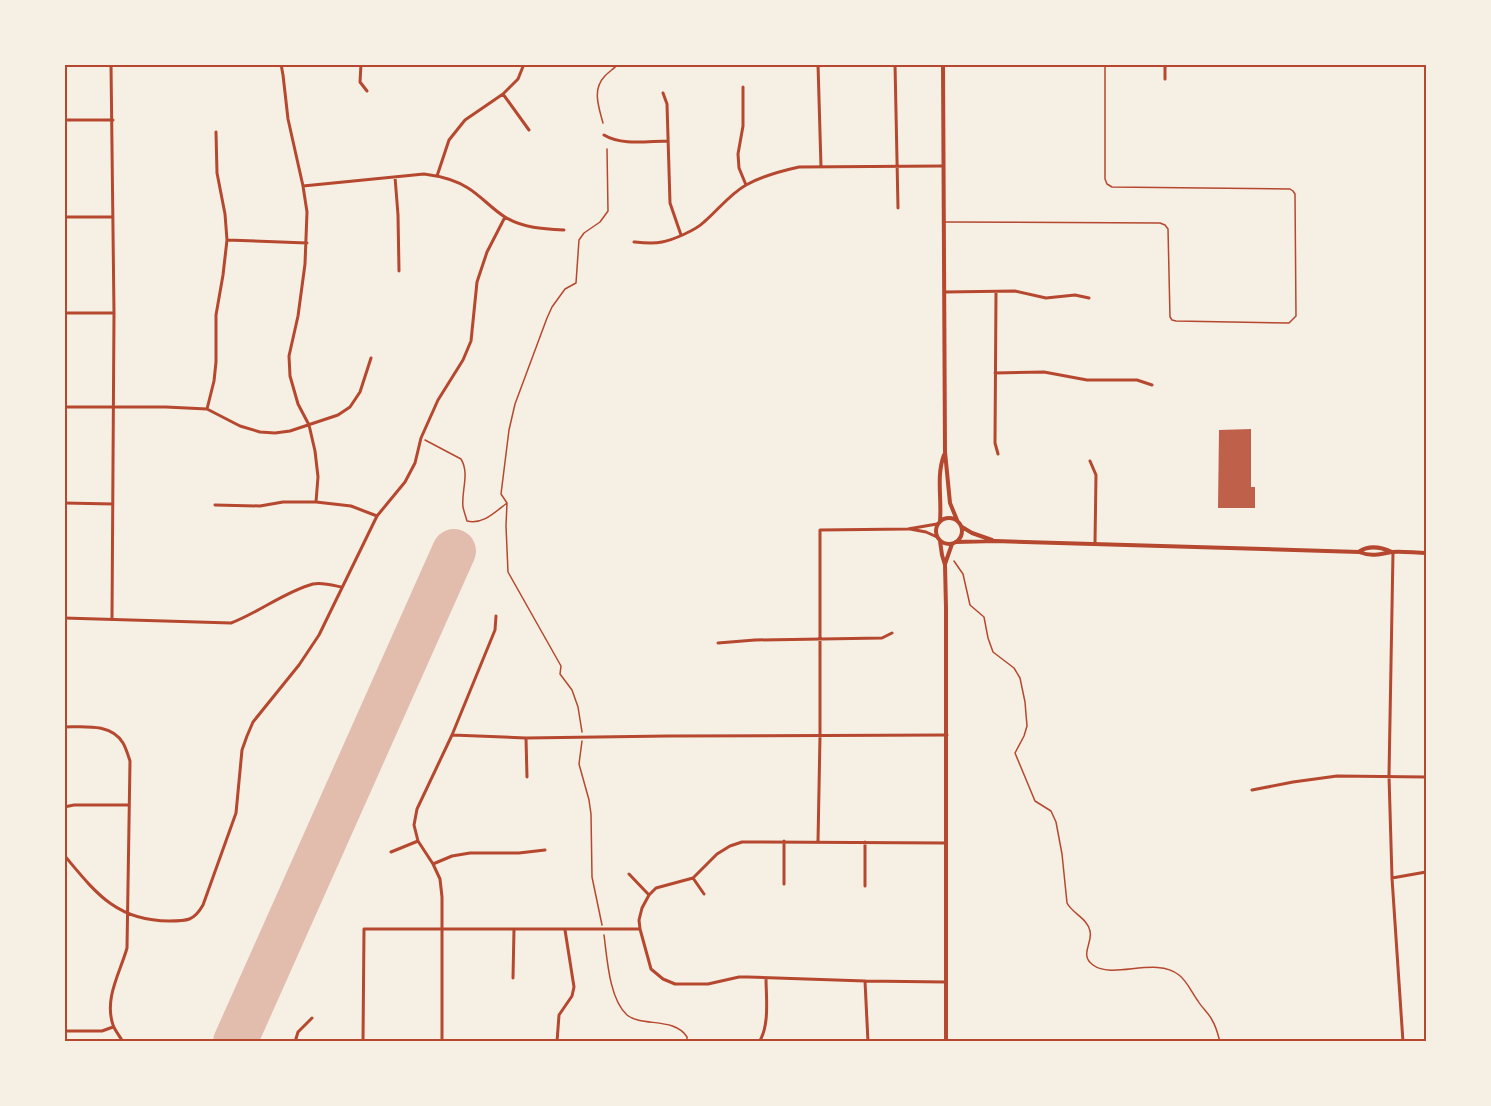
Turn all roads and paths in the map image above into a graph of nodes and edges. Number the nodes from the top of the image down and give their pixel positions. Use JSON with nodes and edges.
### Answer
{"nodes":[{"id":1,"x":111,"y":64,"type":"edge"},
{"id":2,"x":281,"y":64,"type":"edge"},
{"id":3,"x":361,"y":64,"type":"edge"},
{"id":4,"x":524,"y":64,"type":"edge"},
{"id":5,"x":618,"y":64,"type":"edge"},
{"id":6,"x":818,"y":64,"type":"edge"},
{"id":7,"x":895,"y":64,"type":"edge"},
{"id":8,"x":943,"y":64,"type":"edge"},
{"id":9,"x":1105,"y":64,"type":"edge"},
{"id":10,"x":1165,"y":64,"type":"edge"},
{"id":11,"x":1165,"y":79,"type":"dead end"},
{"id":12,"x":743,"y":87,"type":"dead end"},
{"id":13,"x":367,"y":91,"type":"dead end"},
{"id":14,"x":663,"y":93,"type":"dead end"},
{"id":15,"x":503,"y":94,"type":"junction"},
{"id":16,"x":64,"y":120,"type":"edge"},
{"id":17,"x":112,"y":120,"type":"junction"},
{"id":18,"x":603,"y":123,"type":"dead end"},
{"id":19,"x":529,"y":130,"type":"dead end"},
{"id":20,"x":216,"y":132,"type":"dead end"},
{"id":21,"x":604,"y":135,"type":"dead end"},
{"id":22,"x":668,"y":141,"type":"junction"},
{"id":23,"x":606,"y":149,"type":"dead end"},
{"id":24,"x":896,"y":166,"type":"junction"},
{"id":25,"x":943,"y":166,"type":"junction"},
{"id":26,"x":821,"y":167,"type":"junction"},
{"id":27,"x":437,"y":176,"type":"junction"},
{"id":28,"x":395,"y":177,"type":"junction"},
{"id":29,"x":746,"y":185,"type":"junction"},
{"id":30,"x":303,"y":186,"type":"junction"},
{"id":31,"x":898,"y":208,"type":"dead end"},
{"id":32,"x":64,"y":217,"type":"edge"},
{"id":33,"x":113,"y":217,"type":"junction"},
{"id":34,"x":505,"y":217,"type":"junction"},
{"id":35,"x":944,"y":222,"type":"junction"},
{"id":36,"x":564,"y":230,"type":"dead end"},
{"id":37,"x":681,"y":235,"type":"junction"},
{"id":38,"x":227,"y":240,"type":"junction"},
{"id":39,"x":634,"y":242,"type":"dead end"},
{"id":40,"x":307,"y":243,"type":"junction"},
{"id":41,"x":399,"y":271,"type":"dead end"},
{"id":42,"x":945,"y":292,"type":"junction"},
{"id":43,"x":996,"y":292,"type":"junction"},
{"id":44,"x":1089,"y":298,"type":"dead end"},
{"id":45,"x":64,"y":313,"type":"edge"},
{"id":46,"x":114,"y":313,"type":"junction"},
{"id":47,"x":371,"y":358,"type":"dead end"},
{"id":48,"x":995,"y":373,"type":"junction"},
{"id":49,"x":1152,"y":385,"type":"dead end"},
{"id":50,"x":64,"y":407,"type":"edge"},
{"id":51,"x":113,"y":407,"type":"junction"},
{"id":52,"x":207,"y":409,"type":"junction"},
{"id":53,"x":309,"y":425,"type":"junction"},
{"id":54,"x":421,"y":438,"type":"junction"},
{"id":55,"x":945,"y":452,"type":"junction"},
{"id":56,"x":998,"y":454,"type":"dead end"},
{"id":57,"x":1090,"y":460,"type":"dead end"},
{"id":58,"x":316,"y":502,"type":"junction"},
{"id":59,"x":64,"y":503,"type":"edge"},
{"id":60,"x":507,"y":503,"type":"junction"},
{"id":61,"x":113,"y":504,"type":"junction"},
{"id":62,"x":215,"y":505,"type":"dead end"},
{"id":63,"x":377,"y":516,"type":"junction"},
{"id":64,"x":957,"y":520,"type":"junction"},
{"id":65,"x":939,"y":522,"type":"junction"},
{"id":66,"x":962,"y":527,"type":"junction"},
{"id":67,"x":908,"y":529,"type":"junction"},
{"id":68,"x":939,"y":539,"type":"junction"},
{"id":69,"x":995,"y":541,"type":"junction"},
{"id":70,"x":954,"y":543,"type":"junction"},
{"id":71,"x":1095,"y":543,"type":"junction"},
{"id":72,"x":1393,"y":552,"type":"junction"},
{"id":73,"x":1426,"y":553,"type":"edge"},
{"id":74,"x":954,"y":561,"type":"dead end"},
{"id":75,"x":945,"y":565,"type":"junction"},
{"id":76,"x":342,"y":587,"type":"junction"},
{"id":77,"x":496,"y":616,"type":"dead end"},
{"id":78,"x":64,"y":618,"type":"edge"},
{"id":79,"x":111,"y":619,"type":"junction"},
{"id":80,"x":892,"y":633,"type":"dead end"},
{"id":81,"x":819,"y":640,"type":"junction"},
{"id":82,"x":718,"y":643,"type":"dead end"},
{"id":83,"x":64,"y":727,"type":"edge"},
{"id":84,"x":583,"y":734,"type":"dead end"},
{"id":85,"x":452,"y":735,"type":"junction"},
{"id":86,"x":947,"y":735,"type":"junction"},
{"id":87,"x":820,"y":736,"type":"junction"},
{"id":88,"x":526,"y":738,"type":"junction"},
{"id":89,"x":583,"y":740,"type":"dead end"},
{"id":90,"x":1389,"y":776,"type":"junction"},
{"id":91,"x":527,"y":777,"type":"dead end"},
{"id":92,"x":1426,"y":777,"type":"edge"},
{"id":93,"x":1252,"y":790,"type":"dead end"},
{"id":94,"x":129,"y":805,"type":"junction"},
{"id":95,"x":64,"y":807,"type":"edge"},
{"id":96,"x":418,"y":841,"type":"junction"},
{"id":97,"x":784,"y":841,"type":"junction"},
{"id":98,"x":818,"y":842,"type":"junction"},
{"id":99,"x":865,"y":842,"type":"junction"},
{"id":100,"x":946,"y":843,"type":"junction"},
{"id":101,"x":545,"y":850,"type":"dead end"},
{"id":102,"x":391,"y":852,"type":"dead end"},
{"id":103,"x":64,"y":855,"type":"edge"},
{"id":104,"x":433,"y":864,"type":"junction"},
{"id":105,"x":1426,"y":872,"type":"edge"},
{"id":106,"x":629,"y":874,"type":"dead end"},
{"id":107,"x":693,"y":878,"type":"junction"},
{"id":108,"x":1392,"y":878,"type":"junction"},
{"id":109,"x":784,"y":885,"type":"dead end"},
{"id":110,"x":865,"y":886,"type":"dead end"},
{"id":111,"x":704,"y":894,"type":"dead end"},
{"id":112,"x":649,"y":895,"type":"junction"},
{"id":113,"x":129,"y":915,"type":"junction"},
{"id":114,"x":602,"y":925,"type":"dead end"},
{"id":115,"x":442,"y":929,"type":"junction"},
{"id":116,"x":514,"y":929,"type":"junction"},
{"id":117,"x":640,"y":929,"type":"junction"},
{"id":118,"x":565,"y":930,"type":"junction"},
{"id":119,"x":604,"y":934,"type":"dead end"},
{"id":120,"x":513,"y":978,"type":"dead end"},
{"id":121,"x":766,"y":978,"type":"junction"},
{"id":122,"x":865,"y":981,"type":"junction"},
{"id":123,"x":945,"y":982,"type":"junction"},
{"id":124,"x":312,"y":1018,"type":"dead end"},
{"id":125,"x":113,"y":1027,"type":"junction"},
{"id":126,"x":64,"y":1031,"type":"edge"},
{"id":127,"x":123,"y":1041,"type":"edge"},
{"id":128,"x":295,"y":1041,"type":"edge"},
{"id":129,"x":363,"y":1041,"type":"edge"},
{"id":130,"x":442,"y":1041,"type":"edge"},
{"id":131,"x":557,"y":1041,"type":"edge"},
{"id":132,"x":687,"y":1041,"type":"edge"},
{"id":133,"x":759,"y":1041,"type":"edge"},
{"id":134,"x":868,"y":1041,"type":"edge"},
{"id":135,"x":946,"y":1041,"type":"edge"},
{"id":136,"x":1220,"y":1041,"type":"edge"},
{"id":137,"x":1403,"y":1041,"type":"edge"}],
"edges":[{"from":1,"to":17,"type":"street"},
{"from":2,"to":30,"type":"street"},
{"from":3,"to":13,"type":"street"},
{"from":4,"to":15,"type":"street"},
{"from":5,"to":18,"type":"path"},
{"from":6,"to":26,"type":"street"},
{"from":7,"to":24,"type":"street"},
{"from":8,"to":25,"type":"main road"},
{"from":9,"to":35,"type":"lane"},
{"from":10,"to":11,"type":"street"},
{"from":12,"to":29,"type":"street"},
{"from":14,"to":22,"type":"street"},
{"from":15,"to":19,"type":"street"},
{"from":15,"to":27,"type":"street"},
{"from":16,"to":17,"type":"street"},
{"from":17,"to":33,"type":"street"},
{"from":20,"to":38,"type":"street"},
{"from":21,"to":22,"type":"street"},
{"from":22,"to":37,"type":"street"},
{"from":23,"to":60,"type":"path"},
{"from":24,"to":25,"type":"street"},
{"from":24,"to":26,"type":"street"},
{"from":24,"to":31,"type":"street"},
{"from":25,"to":35,"type":"main road"},
{"from":26,"to":29,"type":"street"},
{"from":27,"to":28,"type":"street"},
{"from":27,"to":34,"type":"street"},
{"from":28,"to":30,"type":"street"},
{"from":28,"to":41,"type":"street"},
{"from":29,"to":37,"type":"street"},
{"from":30,"to":40,"type":"street"},
{"from":32,"to":33,"type":"street"},
{"from":33,"to":46,"type":"street"},
{"from":34,"to":36,"type":"street"},
{"from":34,"to":54,"type":"street"},
{"from":35,"to":42,"type":"main road"},
{"from":37,"to":39,"type":"street"},
{"from":38,"to":40,"type":"street"},
{"from":38,"to":52,"type":"street"},
{"from":40,"to":53,"type":"street"},
{"from":42,"to":43,"type":"street"},
{"from":42,"to":55,"type":"main road"},
{"from":43,"to":44,"type":"street"},
{"from":43,"to":48,"type":"street"},
{"from":45,"to":46,"type":"street"},
{"from":46,"to":51,"type":"street"},
{"from":47,"to":53,"type":"street"},
{"from":48,"to":49,"type":"street"},
{"from":48,"to":56,"type":"street"},
{"from":50,"to":51,"type":"street"},
{"from":51,"to":52,"type":"street"},
{"from":51,"to":61,"type":"street"},
{"from":52,"to":53,"type":"street"},
{"from":53,"to":58,"type":"street"},
{"from":54,"to":60,"type":"path"},
{"from":54,"to":63,"type":"street"},
{"from":55,"to":64,"type":"main road"},
{"from":55,"to":65,"type":"main road"},
{"from":57,"to":71,"type":"street"},
{"from":58,"to":62,"type":"street"},
{"from":58,"to":63,"type":"street"},
{"from":59,"to":61,"type":"street"},
{"from":60,"to":84,"type":"path"},
{"from":61,"to":79,"type":"street"},
{"from":63,"to":76,"type":"street"},
{"from":64,"to":65,"type":"main road"},
{"from":64,"to":66,"type":"main road"},
{"from":65,"to":67,"type":"street"},
{"from":65,"to":68,"type":"main road"},
{"from":66,"to":69,"type":"main road"},
{"from":66,"to":70,"type":"main road"},
{"from":67,"to":68,"type":"street"},
{"from":67,"to":81,"type":"street"},
{"from":68,"to":70,"type":"main road"},
{"from":68,"to":75,"type":"main road"},
{"from":69,"to":70,"type":"main road"},
{"from":69,"to":71,"type":"main road"},
{"from":70,"to":75,"type":"main road"},
{"from":71,"to":72,"type":"main road"},
{"from":72,"to":73,"type":"main road"},
{"from":72,"to":90,"type":"street"},
{"from":74,"to":136,"type":"path"},
{"from":75,"to":86,"type":"main road"},
{"from":76,"to":79,"type":"street"},
{"from":76,"to":113,"type":"street"},
{"from":77,"to":85,"type":"street"},
{"from":78,"to":79,"type":"street"},
{"from":80,"to":81,"type":"street"},
{"from":81,"to":82,"type":"street"},
{"from":81,"to":87,"type":"street"},
{"from":83,"to":94,"type":"street"},
{"from":85,"to":88,"type":"street"},
{"from":85,"to":96,"type":"street"},
{"from":86,"to":87,"type":"street"},
{"from":86,"to":100,"type":"main road"},
{"from":87,"to":88,"type":"street"},
{"from":87,"to":98,"type":"street"},
{"from":88,"to":91,"type":"street"},
{"from":89,"to":114,"type":"path"},
{"from":90,"to":92,"type":"street"},
{"from":90,"to":93,"type":"street"},
{"from":90,"to":108,"type":"street"},
{"from":94,"to":95,"type":"street"},
{"from":94,"to":113,"type":"street"},
{"from":96,"to":102,"type":"street"},
{"from":96,"to":104,"type":"street"},
{"from":97,"to":98,"type":"street"},
{"from":97,"to":107,"type":"street"},
{"from":97,"to":109,"type":"street"},
{"from":98,"to":99,"type":"street"},
{"from":99,"to":100,"type":"street"},
{"from":99,"to":110,"type":"street"},
{"from":100,"to":123,"type":"main road"},
{"from":101,"to":104,"type":"street"},
{"from":103,"to":113,"type":"street"},
{"from":104,"to":115,"type":"street"},
{"from":105,"to":108,"type":"street"},
{"from":106,"to":112,"type":"street"},
{"from":107,"to":111,"type":"street"},
{"from":107,"to":112,"type":"street"},
{"from":108,"to":137,"type":"street"},
{"from":112,"to":117,"type":"street"},
{"from":113,"to":125,"type":"street"},
{"from":115,"to":116,"type":"street"},
{"from":115,"to":129,"type":"street"},
{"from":115,"to":130,"type":"street"},
{"from":116,"to":118,"type":"street"},
{"from":116,"to":120,"type":"street"},
{"from":117,"to":118,"type":"street"},
{"from":117,"to":121,"type":"street"},
{"from":118,"to":131,"type":"street"},
{"from":119,"to":132,"type":"path"},
{"from":121,"to":122,"type":"street"},
{"from":121,"to":133,"type":"street"},
{"from":122,"to":123,"type":"street"},
{"from":122,"to":134,"type":"street"},
{"from":123,"to":135,"type":"main road"},
{"from":124,"to":128,"type":"street"},
{"from":125,"to":126,"type":"street"},
{"from":125,"to":127,"type":"street"}]}
